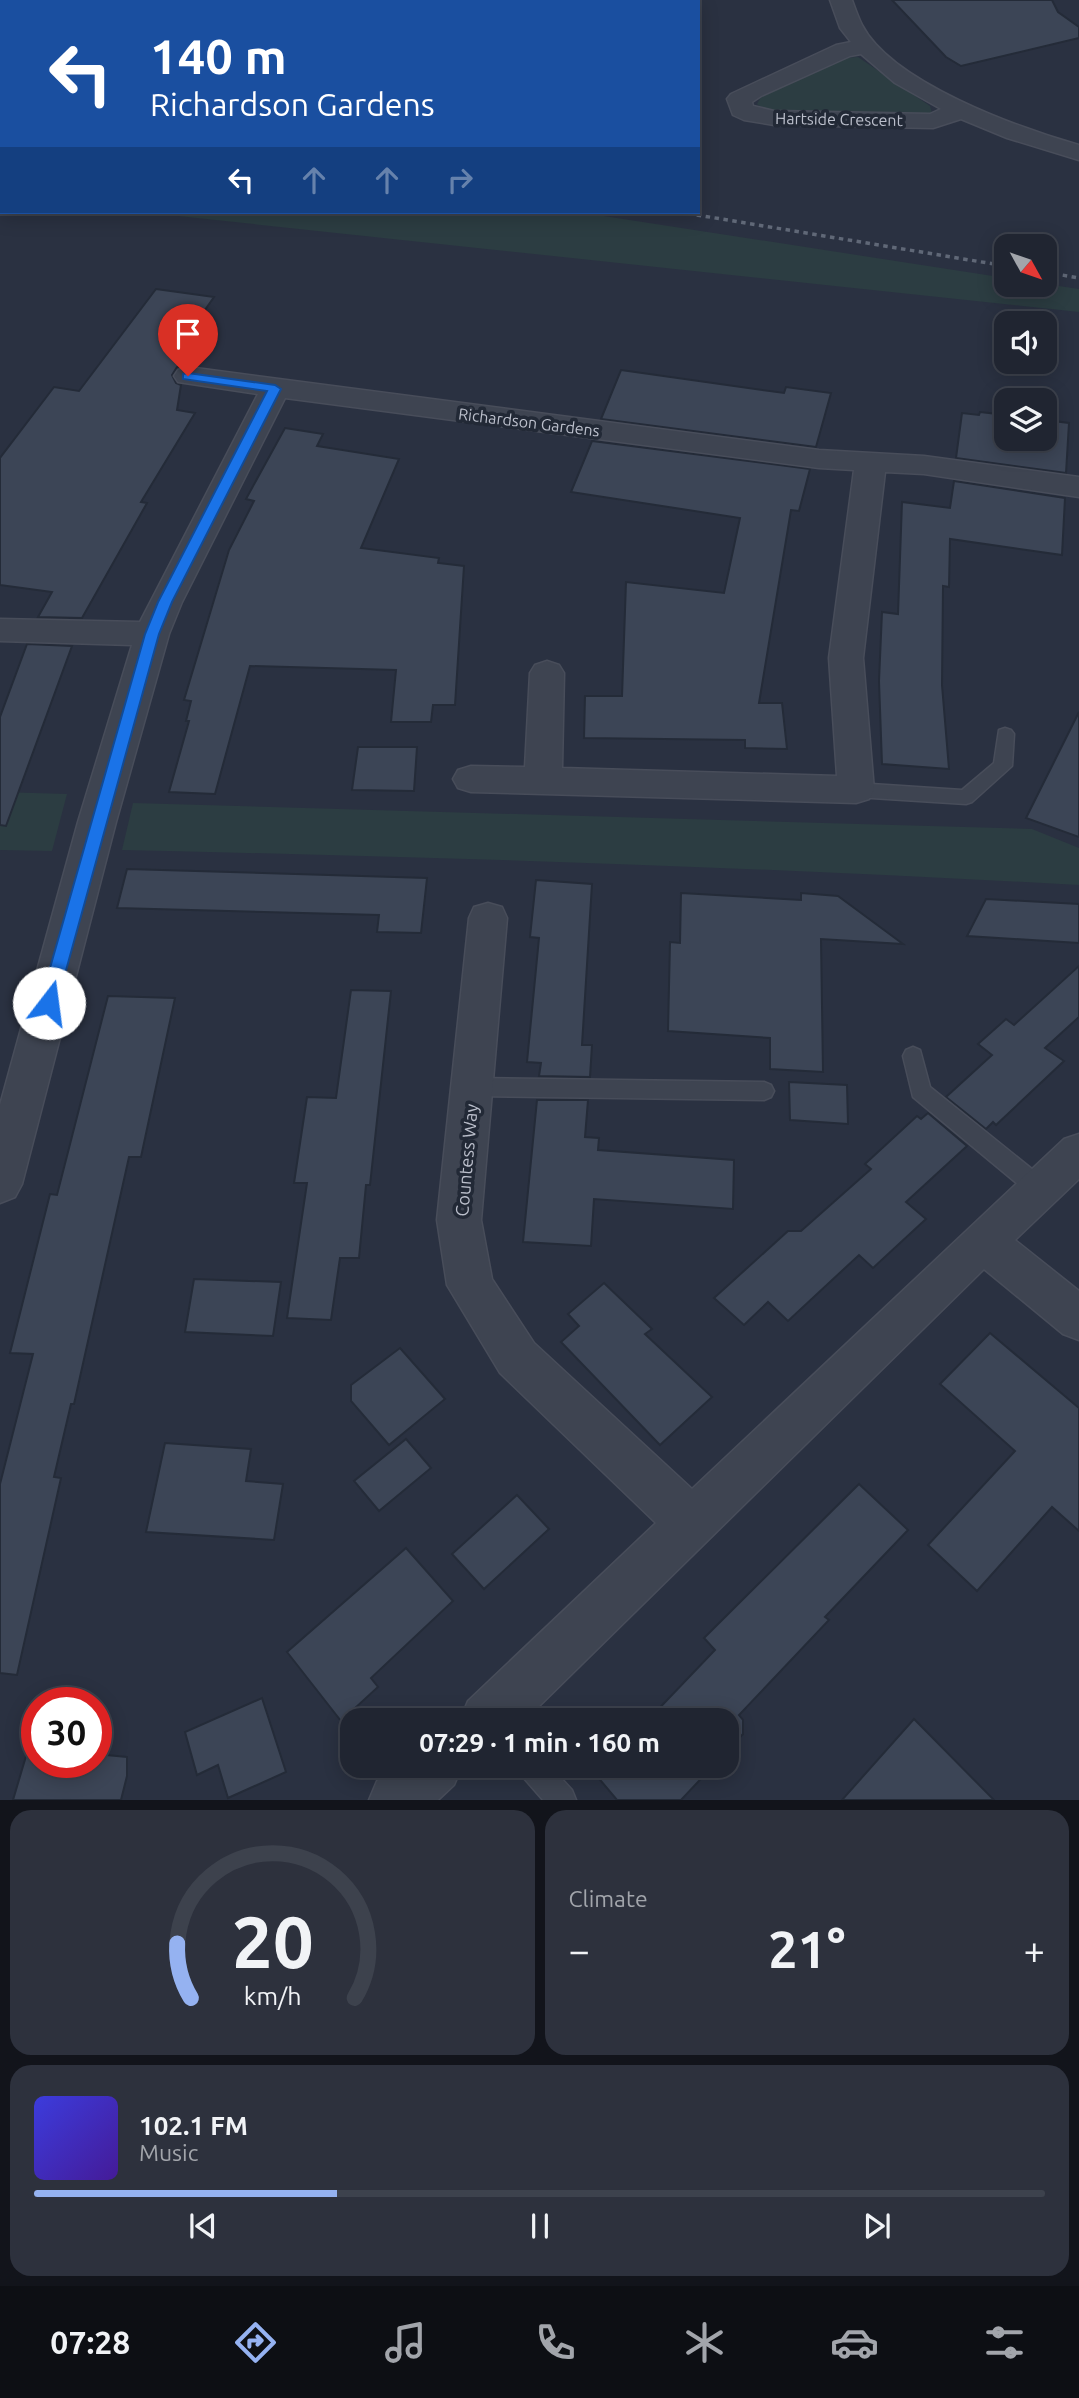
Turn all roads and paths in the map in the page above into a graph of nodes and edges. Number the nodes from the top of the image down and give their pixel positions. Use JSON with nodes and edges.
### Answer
{"nodes":[{"id":1,"x":841,"y":0,"type":"edge"},
{"id":2,"x":866,"y":46,"type":"junction"},
{"id":3,"x":959,"y":111,"type":"junction"},
{"id":4,"x":1079,"y":153,"type":"edge"},
{"id":5,"x":188,"y":376,"type":"dead end"},
{"id":6,"x":275,"y":389,"type":"junction"},
{"id":7,"x":871,"y":461,"type":"junction"},
{"id":8,"x":1079,"y":487,"type":"edge"},
{"id":9,"x":0,"y":630,"type":"edge"},
{"id":10,"x":152,"y":634,"type":"junction"},
{"id":11,"x":547,"y":673,"type":"dead end"},
{"id":12,"x":1005,"y":734,"type":"dead end"},
{"id":13,"x":471,"y":779,"type":"dead end"},
{"id":14,"x":543,"y":781,"type":"junction"},
{"id":15,"x":856,"y":790,"type":"junction"},
{"id":16,"x":488,"y":918,"type":"dead end"},
{"id":17,"x":913,"y":1056,"type":"dead end"},
{"id":18,"x":472,"y":1087,"type":"junction"},
{"id":19,"x":764,"y":1091,"type":"dead end"},
{"id":20,"x":1079,"y":1152,"type":"edge"},
{"id":21,"x":0,"y":1184,"type":"edge"},
{"id":22,"x":1040,"y":1188,"type":"junction"},
{"id":23,"x":983,"y":1241,"type":"junction"},
{"id":24,"x":1079,"y":1320,"type":"edge"},
{"id":25,"x":692,"y":1523,"type":"junction"},
{"id":26,"x":502,"y":1708,"type":"edge"},
{"id":27,"x":421,"y":1778,"type":"edge"},
{"id":28,"x":543,"y":1778,"type":"edge"},
{"id":29,"x":396,"y":1800,"type":"edge"},
{"id":30,"x":562,"y":1800,"type":"edge"}],
"edges":[{"from":1,"to":2,"type":"street"},
{"from":2,"to":3,"type":"street"},
{"from":2,"to":3,"type":"street","name":"Hartside Crescent"},
{"from":3,"to":4,"type":"street"},
{"from":5,"to":6,"type":"street","name":"Richardson Gardens"},
{"from":6,"to":7,"type":"street","name":"Richardson Gardens"},
{"from":6,"to":10,"type":"street"},
{"from":7,"to":8,"type":"street","name":"Richardson Gardens"},
{"from":7,"to":15,"type":"street"},
{"from":9,"to":10,"type":"street"},
{"from":10,"to":21,"type":"street"},
{"from":11,"to":14,"type":"street"},
{"from":12,"to":15,"type":"lane"},
{"from":13,"to":14,"type":"street"},
{"from":14,"to":15,"type":"street"},
{"from":16,"to":18,"type":"street","name":"Countess Way"},
{"from":17,"to":22,"type":"lane"},
{"from":18,"to":19,"type":"lane"},
{"from":18,"to":25,"type":"street","name":"Countess Way"},
{"from":20,"to":22,"type":"street"},
{"from":22,"to":23,"type":"street"},
{"from":23,"to":24,"type":"street"},
{"from":23,"to":25,"type":"street"},
{"from":25,"to":26,"type":"street"},
{"from":27,"to":29,"type":"street"},
{"from":28,"to":30,"type":"lane"}]}
